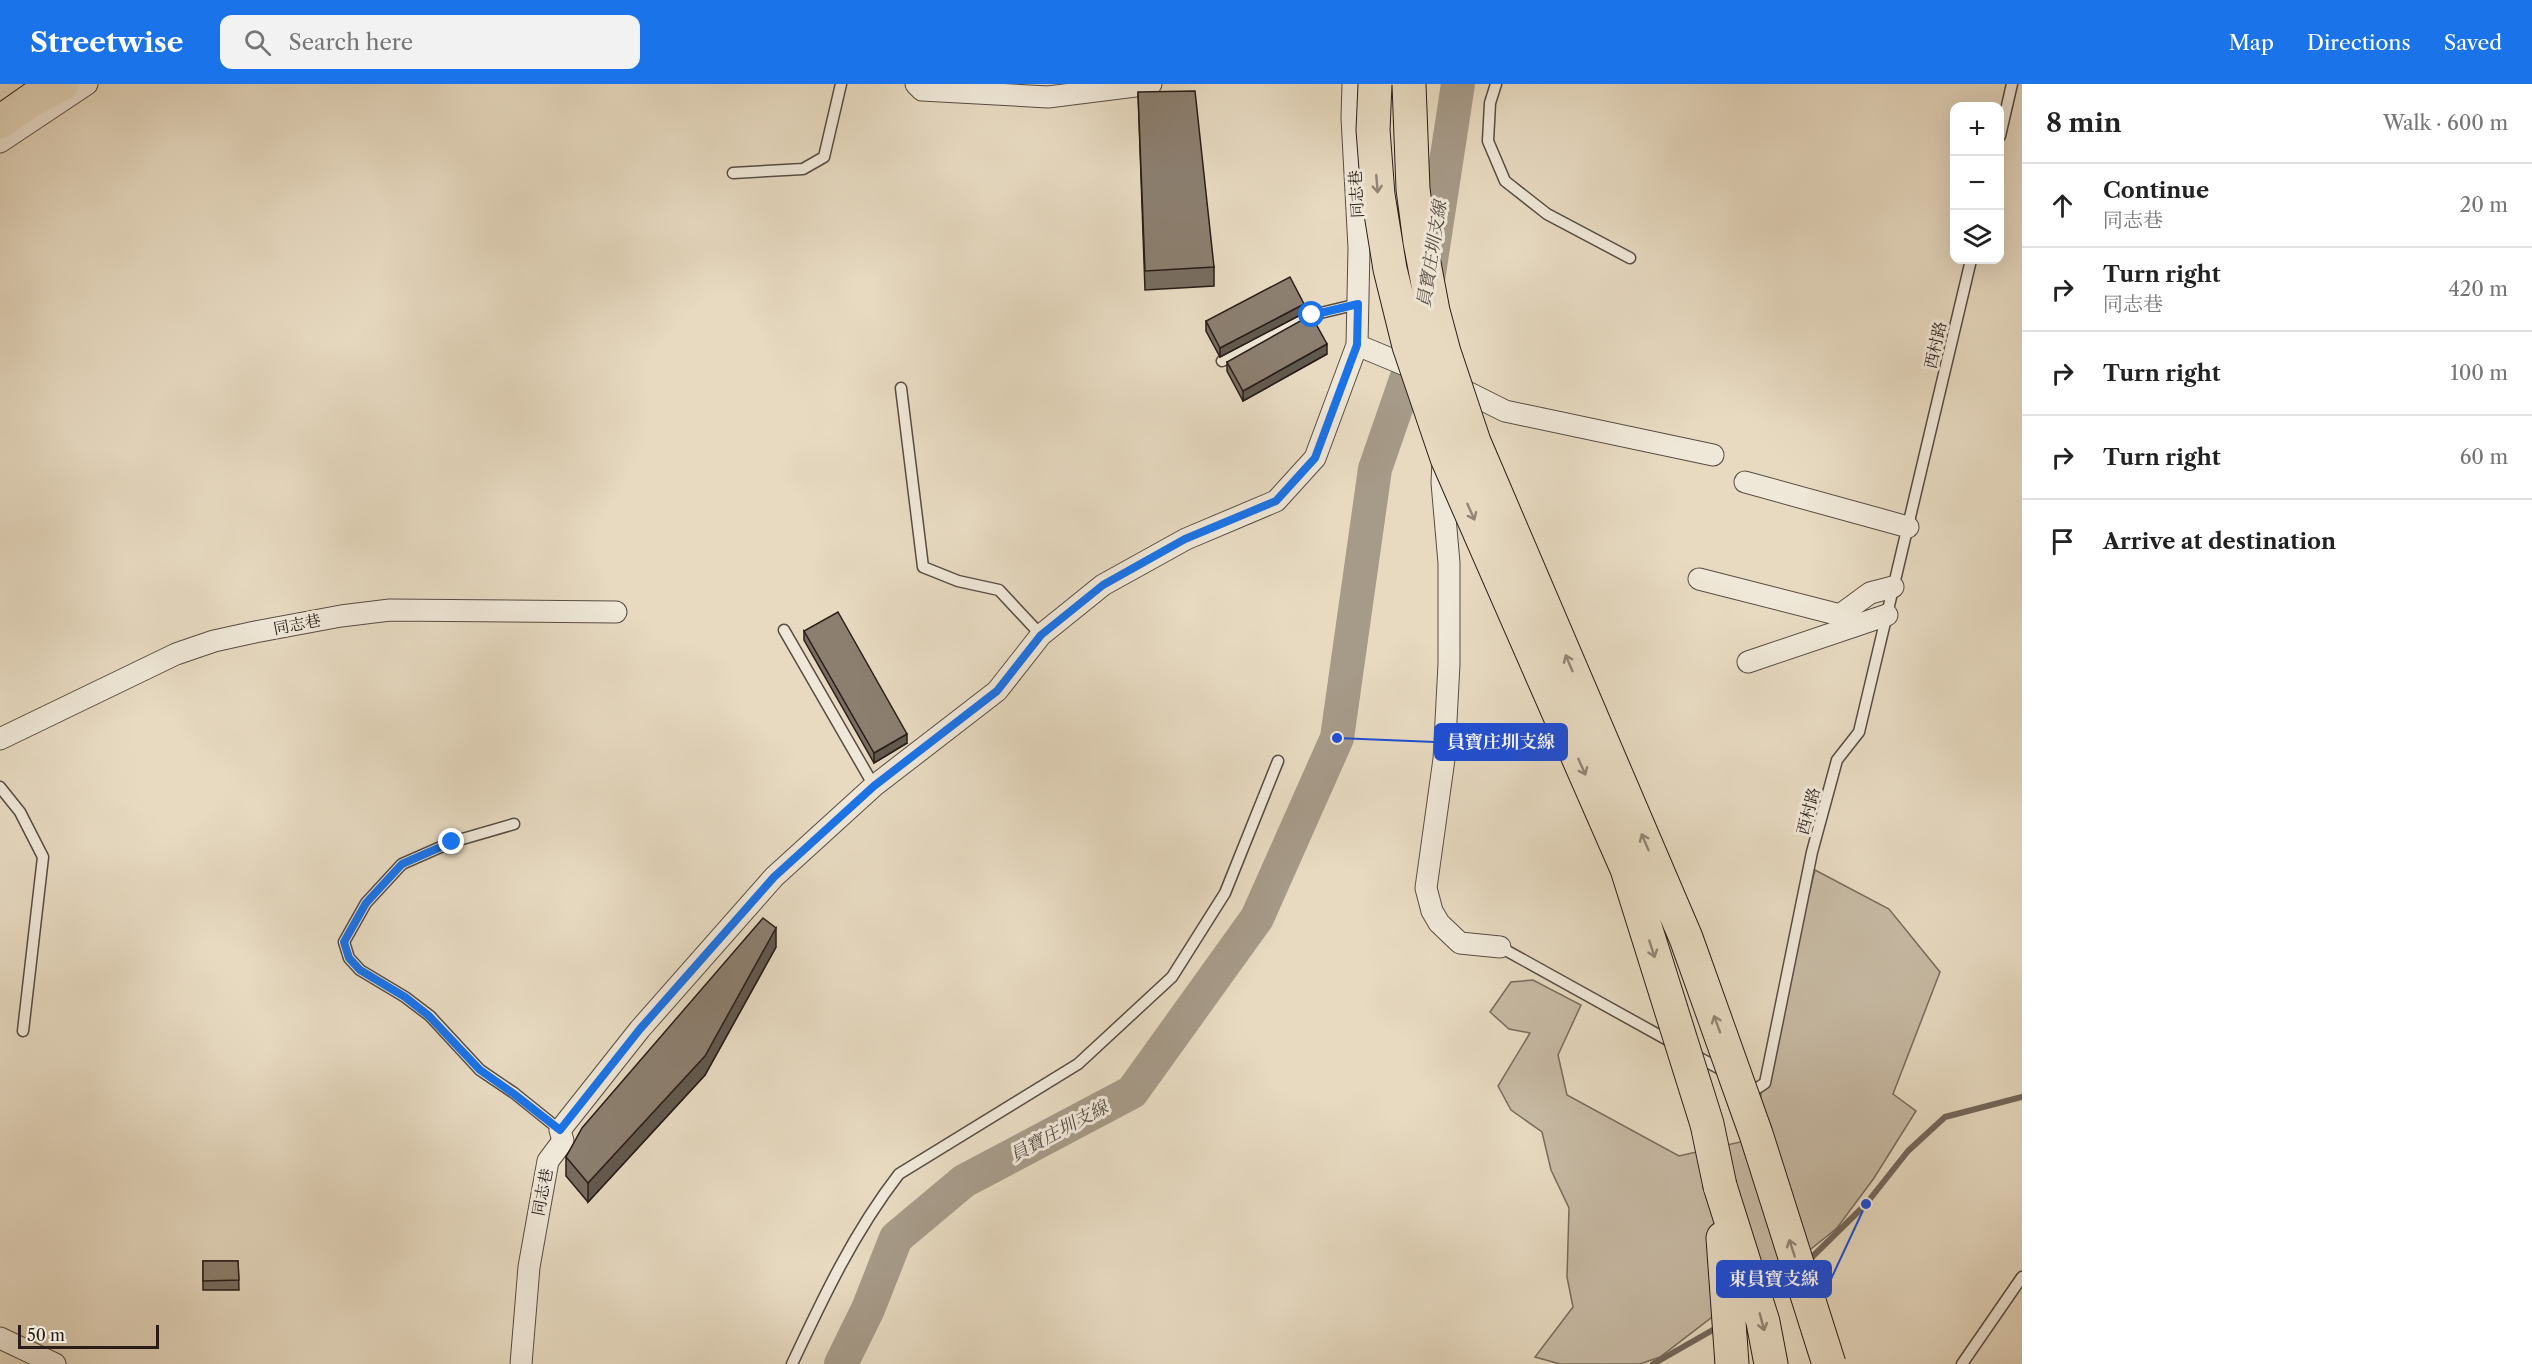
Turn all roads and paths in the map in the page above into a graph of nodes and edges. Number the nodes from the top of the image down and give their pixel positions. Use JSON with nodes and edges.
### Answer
{"nodes":[{"id":1,"x":62,"y":84,"type":"edge"},
{"id":2,"x":87,"y":84,"type":"edge"},
{"id":3,"x":841,"y":84,"type":"edge"},
{"id":4,"x":916,"y":84,"type":"edge"},
{"id":5,"x":1150,"y":84,"type":"edge"},
{"id":6,"x":1353,"y":84,"type":"edge"},
{"id":7,"x":1375,"y":84,"type":"edge"},
{"id":8,"x":1408,"y":84,"type":"edge"},
{"id":9,"x":1496,"y":84,"type":"edge"},
{"id":10,"x":2012,"y":84,"type":"edge"},
{"id":11,"x":2004,"y":119,"type":"edge"},
{"id":12,"x":0,"y":122,"type":"edge"},
{"id":13,"x":0,"y":142,"type":"edge"},
{"id":14,"x":733,"y":172,"type":"dead end"},
{"id":15,"x":1630,"y":258,"type":"dead end"},
{"id":16,"x":1970,"y":264,"type":"edge"},
{"id":17,"x":1358,"y":304,"type":"junction"},
{"id":18,"x":1357,"y":345,"type":"junction"},
{"id":19,"x":1222,"y":361,"type":"dead end"},
{"id":20,"x":1447,"y":382,"type":"junction"},
{"id":21,"x":901,"y":388,"type":"dead end"},
{"id":22,"x":1713,"y":455,"type":"dead end"},
{"id":23,"x":1745,"y":482,"type":"dead end"},
{"id":24,"x":1908,"y":527,"type":"junction"},
{"id":25,"x":1699,"y":579,"type":"dead end"},
{"id":26,"x":1893,"y":588,"type":"junction"},
{"id":27,"x":616,"y":612,"type":"dead end"},
{"id":28,"x":1887,"y":615,"type":"junction"},
{"id":29,"x":784,"y":630,"type":"dead end"},
{"id":30,"x":1041,"y":635,"type":"junction"},
{"id":31,"x":1748,"y":662,"type":"dead end"},
{"id":32,"x":0,"y":739,"type":"edge"},
{"id":33,"x":1278,"y":761,"type":"dead end"},
{"id":34,"x":874,"y":786,"type":"junction"},
{"id":35,"x":0,"y":787,"type":"edge"},
{"id":36,"x":514,"y":824,"type":"dead end"},
{"id":37,"x":1500,"y":947,"type":"joint"},
{"id":38,"x":23,"y":1031,"type":"dead end"},
{"id":39,"x":560,"y":1130,"type":"junction"},
{"id":40,"x":1720,"y":1186,"type":"junction"},
{"id":41,"x":2022,"y":1277,"type":"edge"},
{"id":42,"x":0,"y":1338,"type":"edge"},
{"id":43,"x":55,"y":1364,"type":"edge"},
{"id":44,"x":521,"y":1364,"type":"edge"},
{"id":45,"x":792,"y":1364,"type":"edge"},
{"id":46,"x":1732,"y":1364,"type":"edge"},
{"id":47,"x":1771,"y":1364,"type":"edge"},
{"id":48,"x":1829,"y":1364,"type":"edge"},
{"id":49,"x":1962,"y":1364,"type":"edge"}],
"edges":[{"from":1,"to":12,"type":"highway"},
{"from":2,"to":13,"type":"street"},
{"from":3,"to":14,"type":"lane"},
{"from":4,"to":5,"type":"street"},
{"from":6,"to":17,"type":"street","name":"同志巷"},
{"from":7,"to":40,"type":"highway","one_way":true,"bridge":true},
{"from":48,"to":8,"type":"highway","one_way":true,"bridge":true},
{"from":9,"to":15,"type":"lane"},
{"from":10,"to":11,"type":"lane"},
{"from":16,"to":24,"type":"lane","name":"西村路"},
{"from":17,"to":18,"type":"street","name":"同志巷"},
{"from":17,"to":19,"type":"lane"},
{"from":18,"to":20,"type":"street"},
{"from":18,"to":30,"type":"street","name":"同志巷"},
{"from":20,"to":22,"type":"street"},
{"from":20,"to":37,"type":"street"},
{"from":21,"to":30,"type":"lane"},
{"from":23,"to":24,"type":"street"},
{"from":24,"to":26,"type":"lane","name":"西村路"},
{"from":25,"to":26,"type":"street"},
{"from":26,"to":28,"type":"lane","name":"西村路"},
{"from":27,"to":32,"type":"street","name":"同志巷"},
{"from":28,"to":31,"type":"street"},
{"from":28,"to":37,"type":"lane","name":"西村路"},
{"from":29,"to":34,"type":"lane"},
{"from":30,"to":34,"type":"street","name":"同志巷"},
{"from":33,"to":45,"type":"lane"},
{"from":34,"to":39,"type":"street","name":"同志巷"},
{"from":35,"to":38,"type":"lane"},
{"from":36,"to":39,"type":"lane"},
{"from":39,"to":44,"type":"street","name":"同志巷"},
{"from":40,"to":46,"type":"highway"},
{"from":40,"to":47,"type":"highway","one_way":true},
{"from":41,"to":49,"type":"lane"},
{"from":42,"to":43,"type":"street"}]}
